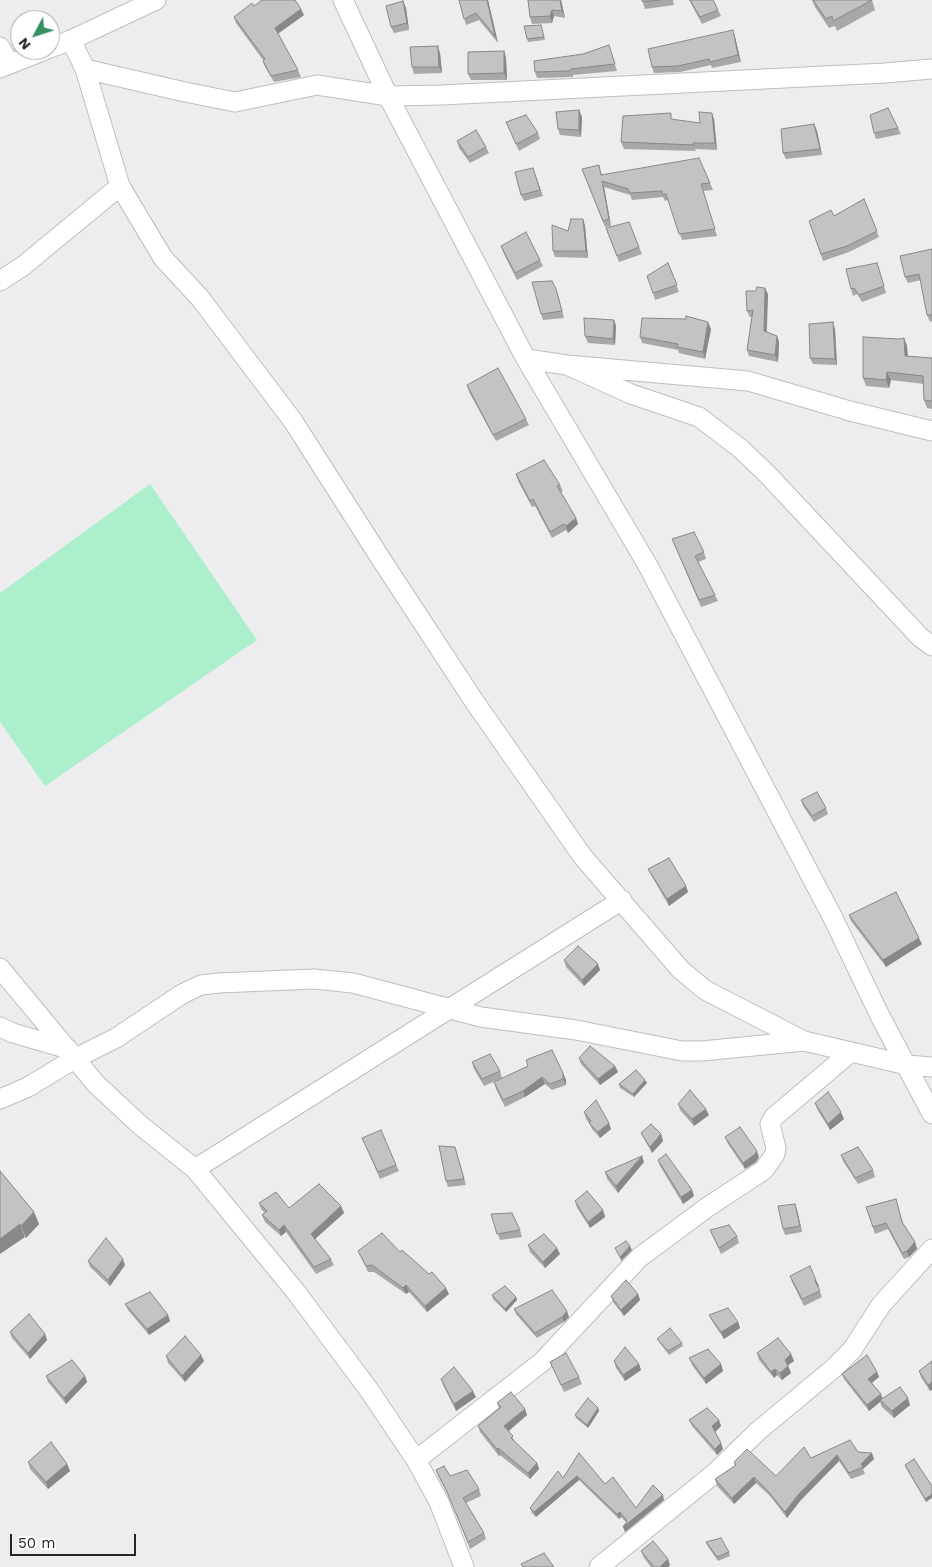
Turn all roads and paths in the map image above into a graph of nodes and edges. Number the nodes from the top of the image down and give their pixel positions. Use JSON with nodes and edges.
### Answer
{"nodes":[{"id":1,"x":156,"y":0,"type":"edge"},
{"id":2,"x":343,"y":0,"type":"edge"},
{"id":3,"x":71,"y":40,"type":"junction"},
{"id":4,"x":60,"y":44,"type":"edge"},
{"id":5,"x":85,"y":69,"type":"junction"},
{"id":6,"x":932,"y":69,"type":"edge"},
{"id":7,"x":388,"y":96,"type":"junction"},
{"id":8,"x":120,"y":186,"type":"junction"},
{"id":9,"x":0,"y":281,"type":"edge"},
{"id":10,"x":526,"y":359,"type":"junction"},
{"id":11,"x":567,"y":364,"type":"junction"},
{"id":12,"x":932,"y":431,"type":"edge"},
{"id":13,"x":932,"y":646,"type":"edge"},
{"id":14,"x":622,"y":900,"type":"junction"},
{"id":15,"x":0,"y":968,"type":"edge"},
{"id":16,"x":447,"y":1009,"type":"junction"},
{"id":17,"x":0,"y":1027,"type":"edge"},
{"id":18,"x":804,"y":1041,"type":"junction"},
{"id":19,"x":851,"y":1052,"type":"junction"},
{"id":20,"x":72,"y":1054,"type":"junction"},
{"id":21,"x":907,"y":1065,"type":"junction"},
{"id":22,"x":932,"y":1066,"type":"edge"},
{"id":23,"x":1,"y":1096,"type":"edge"},
{"id":24,"x":932,"y":1114,"type":"edge"},
{"id":25,"x":195,"y":1169,"type":"junction"},
{"id":26,"x":932,"y":1250,"type":"edge"},
{"id":27,"x":416,"y":1460,"type":"junction"},
{"id":28,"x":464,"y":1567,"type":"edge"},
{"id":29,"x":599,"y":1567,"type":"edge"}],
"edges":[{"from":1,"to":3,"type":"street"},
{"from":2,"to":7,"type":"street"},
{"from":3,"to":4,"type":"street"},
{"from":3,"to":5,"type":"street"},
{"from":5,"to":7,"type":"street"},
{"from":5,"to":8,"type":"street"},
{"from":6,"to":7,"type":"street"},
{"from":7,"to":10,"type":"street"},
{"from":8,"to":9,"type":"street"},
{"from":8,"to":14,"type":"street"},
{"from":10,"to":11,"type":"street"},
{"from":10,"to":21,"type":"street"},
{"from":11,"to":12,"type":"street"},
{"from":11,"to":13,"type":"street"},
{"from":14,"to":16,"type":"street"},
{"from":14,"to":18,"type":"street"},
{"from":15,"to":20,"type":"street"},
{"from":16,"to":18,"type":"street"},
{"from":16,"to":20,"type":"street"},
{"from":16,"to":25,"type":"street"},
{"from":17,"to":20,"type":"street"},
{"from":18,"to":19,"type":"street"},
{"from":19,"to":21,"type":"street"},
{"from":19,"to":27,"type":"street"},
{"from":20,"to":23,"type":"street"},
{"from":20,"to":25,"type":"street"},
{"from":21,"to":22,"type":"street"},
{"from":21,"to":24,"type":"street"},
{"from":25,"to":27,"type":"street"},
{"from":26,"to":29,"type":"street"},
{"from":27,"to":28,"type":"street"}]}
